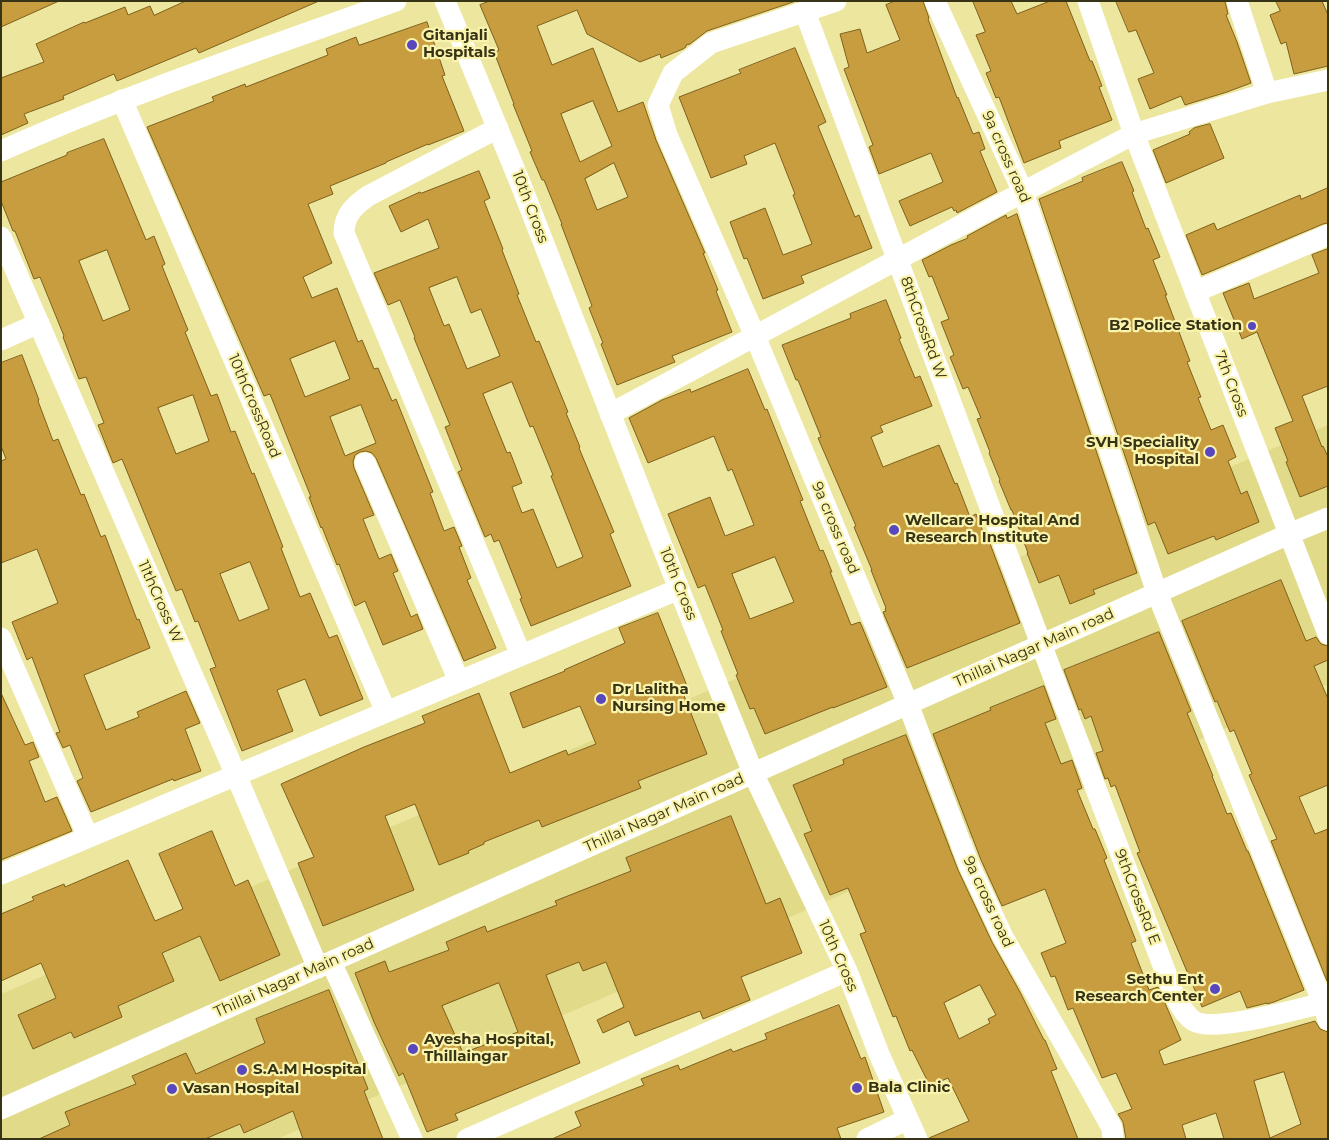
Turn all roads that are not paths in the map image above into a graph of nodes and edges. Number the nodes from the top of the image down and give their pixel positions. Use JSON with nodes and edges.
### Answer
{"nodes":[{"id":1,"x":396,"y":1,"type":"edge"},
{"id":2,"x":445,"y":1,"type":"edge"},
{"id":3,"x":836,"y":1,"type":"edge"},
{"id":4,"x":935,"y":1,"type":"edge"},
{"id":5,"x":1088,"y":1,"type":"edge"},
{"id":6,"x":1237,"y":1,"type":"edge"},
{"id":7,"x":805,"y":12,"type":"junction"},
{"id":8,"x":1328,"y":80,"type":"edge"},
{"id":9,"x":1268,"y":93,"type":"junction"},
{"id":10,"x":122,"y":100,"type":"junction"},
{"id":11,"x":498,"y":128,"type":"junction"},
{"id":12,"x":1134,"y":134,"type":"junction"},
{"id":13,"x":1,"y":151,"type":"edge"},
{"id":14,"x":1023,"y":192,"type":"junction"},
{"id":15,"x":1328,"y":235,"type":"edge"},
{"id":16,"x":1,"y":237,"type":"edge"},
{"id":17,"x":897,"y":260,"type":"junction"},
{"id":18,"x":1195,"y":292,"type":"junction"},
{"id":19,"x":39,"y":323,"type":"junction"},
{"id":20,"x":755,"y":336,"type":"junction"},
{"id":21,"x":1,"y":340,"type":"edge"},
{"id":22,"x":610,"y":414,"type":"junction"},
{"id":23,"x":365,"y":463,"type":"dead end"},
{"id":24,"x":1328,"y":518,"type":"edge"},
{"id":25,"x":1289,"y":534,"type":"junction"},
{"id":26,"x":679,"y":589,"type":"junction"},
{"id":27,"x":1157,"y":593,"type":"junction"},
{"id":28,"x":1328,"y":634,"type":"edge"},
{"id":29,"x":1,"y":638,"type":"edge"},
{"id":30,"x":1041,"y":644,"type":"junction"},
{"id":31,"x":521,"y":655,"type":"junction"},
{"id":32,"x":459,"y":681,"type":"junction"},
{"id":33,"x":908,"y":704,"type":"junction"},
{"id":34,"x":386,"y":712,"type":"junction"},
{"id":35,"x":753,"y":773,"type":"junction"},
{"id":36,"x":236,"y":775,"type":"junction"},
{"id":37,"x":88,"y":837,"type":"junction"},
{"id":38,"x":1,"y":874,"type":"edge"},
{"id":39,"x":324,"y":965,"type":"junction"},
{"id":40,"x":847,"y":971,"type":"junction"},
{"id":41,"x":1325,"y":1012,"type":"edge"},
{"id":42,"x":1,"y":1109,"type":"edge"},
{"id":43,"x":908,"y":1119,"type":"junction"},
{"id":44,"x":412,"y":1139,"type":"edge"},
{"id":45,"x":467,"y":1139,"type":"edge"},
{"id":46,"x":867,"y":1139,"type":"edge"},
{"id":47,"x":917,"y":1139,"type":"edge"},
{"id":48,"x":1114,"y":1139,"type":"edge"}],
"edges":[{"from":1,"to":10,"type":"street"},
{"from":2,"to":11,"type":"street","name":"10th Cross"},
{"from":3,"to":7,"type":"street","name":"9a cross road"},
{"from":4,"to":14,"type":"street","name":"9a cross road"},
{"from":5,"to":12,"type":"street","name":"7th Cross"},
{"from":6,"to":9,"type":"street"},
{"from":7,"to":17,"type":"street","name":"8thCrossRd W"},
{"from":7,"to":20,"type":"street","name":"9a cross road"},
{"from":8,"to":9,"type":"street"},
{"from":9,"to":12,"type":"street"},
{"from":10,"to":13,"type":"street"},
{"from":10,"to":34,"type":"street","name":"10thCrossRoad"},
{"from":11,"to":22,"type":"street","name":"10th Cross"},
{"from":11,"to":31,"type":"street"},
{"from":12,"to":14,"type":"street"},
{"from":12,"to":18,"type":"street","name":"7th Cross"},
{"from":14,"to":17,"type":"street"},
{"from":14,"to":27,"type":"street","name":"9a cross road"},
{"from":15,"to":18,"type":"street"},
{"from":16,"to":19,"type":"street","name":"11thCross W"},
{"from":17,"to":20,"type":"street"},
{"from":17,"to":30,"type":"street","name":"8thCrossRd W"},
{"from":18,"to":25,"type":"street","name":"7th Cross"},
{"from":19,"to":21,"type":"street"},
{"from":19,"to":36,"type":"street","name":"11thCross W"},
{"from":20,"to":22,"type":"street"},
{"from":20,"to":33,"type":"street","name":"9a cross road"},
{"from":22,"to":26,"type":"street","name":"10th Cross"},
{"from":23,"to":32,"type":"street"},
{"from":24,"to":25,"type":"street","name":"Thillai Nagar Main road"},
{"from":25,"to":27,"type":"street","name":"Thillai Nagar Main road"},
{"from":25,"to":28,"type":"street","name":"7th Cross"},
{"from":26,"to":31,"type":"street"},
{"from":26,"to":35,"type":"street","name":"10th Cross"},
{"from":27,"to":30,"type":"street","name":"Thillai Nagar Main road"},
{"from":27,"to":41,"type":"street","name":"9a cross road"},
{"from":29,"to":37,"type":"street"},
{"from":30,"to":33,"type":"street","name":"Thillai Nagar Main road"},
{"from":30,"to":41,"type":"street","name":"9thCrossRd E"},
{"from":31,"to":32,"type":"street"},
{"from":32,"to":34,"type":"street"},
{"from":33,"to":35,"type":"street","name":"Thillai Nagar Main road"},
{"from":33,"to":48,"type":"street","name":"9a cross road"},
{"from":34,"to":36,"type":"street"},
{"from":35,"to":39,"type":"street","name":"Thillai Nagar Main road"},
{"from":35,"to":40,"type":"street","name":"10th Cross"},
{"from":36,"to":37,"type":"street"},
{"from":36,"to":39,"type":"street","name":"11thCross W"},
{"from":37,"to":38,"type":"street"},
{"from":39,"to":42,"type":"street","name":"Thillai Nagar Main road"},
{"from":39,"to":44,"type":"street","name":"11thCross W"},
{"from":40,"to":43,"type":"street","name":"10th Cross"},
{"from":40,"to":45,"type":"street"},
{"from":43,"to":46,"type":"street"},
{"from":43,"to":47,"type":"street","name":"10th Cross"}]}
